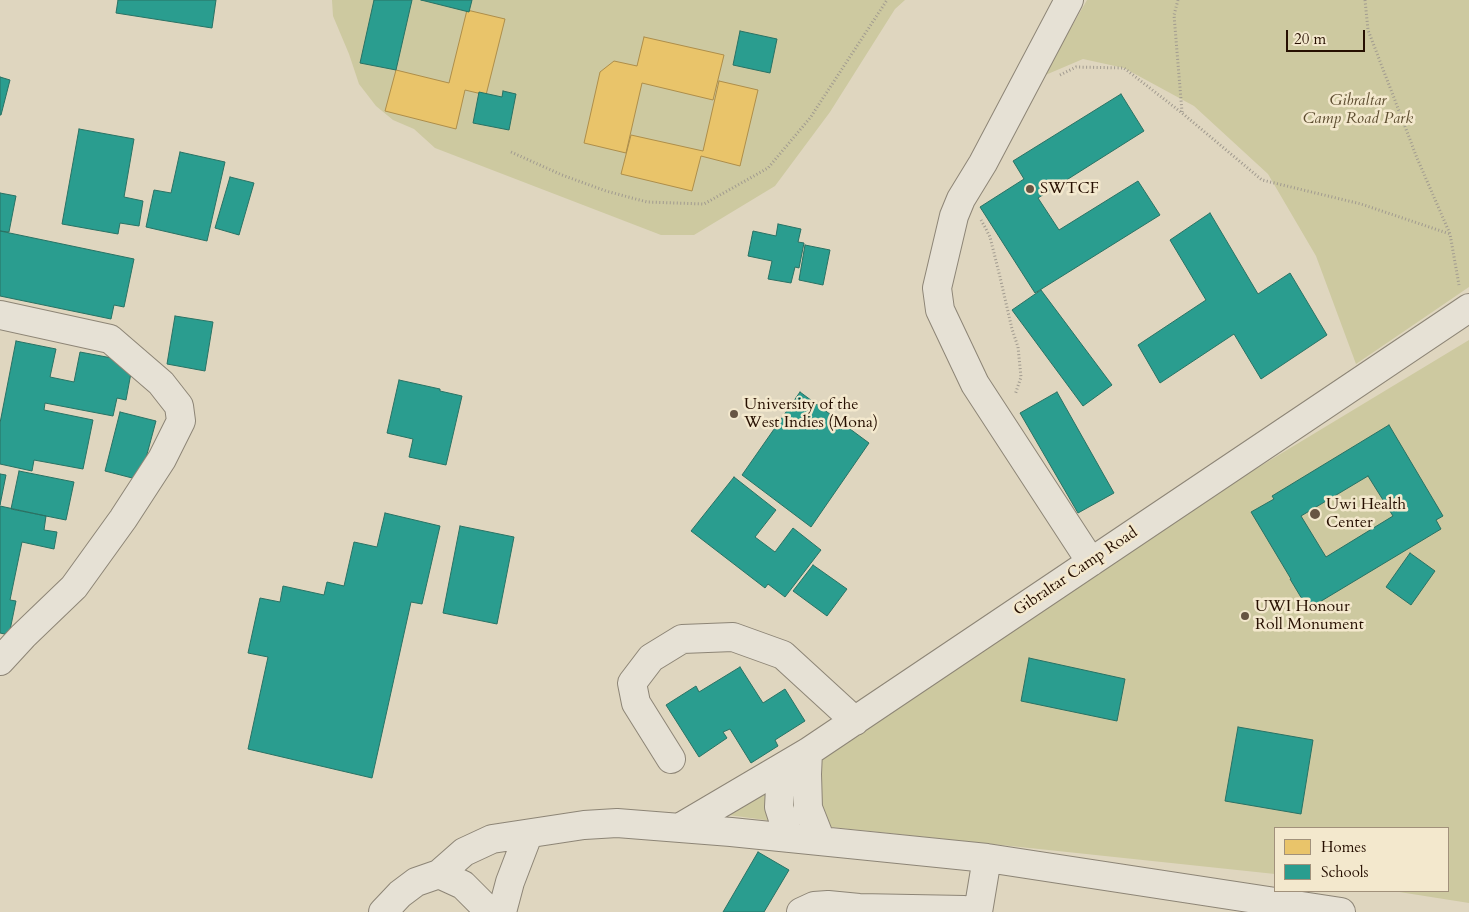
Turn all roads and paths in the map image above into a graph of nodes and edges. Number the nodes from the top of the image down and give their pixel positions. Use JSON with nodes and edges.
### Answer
{"nodes":[{"id":1,"x":887,"y":0,"type":"edge"},
{"id":2,"x":1069,"y":0,"type":"edge"},
{"id":3,"x":1178,"y":0,"type":"edge"},
{"id":4,"x":1365,"y":0,"type":"edge"},
{"id":5,"x":1054,"y":78,"type":"dead end"},
{"id":6,"x":1182,"y":112,"type":"junction"},
{"id":7,"x":511,"y":152,"type":"dead end"},
{"id":8,"x":965,"y":193,"type":"junction"},
{"id":9,"x":1450,"y":234,"type":"junction"},
{"id":10,"x":1467,"y":314,"type":"edge"},
{"id":11,"x":0,"y":315,"type":"edge"},
{"id":12,"x":1002,"y":425,"type":"junction"},
{"id":13,"x":1091,"y":562,"type":"junction"},
{"id":14,"x":0,"y":661,"type":"edge"},
{"id":15,"x":855,"y":721,"type":"junction"},
{"id":16,"x":808,"y":752,"type":"junction"},
{"id":17,"x":671,"y":759,"type":"dead end"},
{"id":18,"x":781,"y":768,"type":"junction"},
{"id":19,"x":679,"y":828,"type":"junction"},
{"id":20,"x":528,"y":835,"type":"junction"},
{"id":21,"x":789,"y":838,"type":"junction"},
{"id":22,"x":821,"y":841,"type":"junction"},
{"id":23,"x":987,"y":858,"type":"junction"},
{"id":24,"x":439,"y":874,"type":"junction"},
{"id":25,"x":809,"y":910,"type":"edge"},
{"id":26,"x":383,"y":912,"type":"edge"},
{"id":27,"x":485,"y":912,"type":"edge"},
{"id":28,"x":502,"y":912,"type":"edge"},
{"id":29,"x":978,"y":912,"type":"edge"},
{"id":30,"x":1342,"y":912,"type":"edge"}],
"edges":[{"from":1,"to":7,"type":"path"},
{"from":2,"to":8,"type":"street"},
{"from":3,"to":6,"type":"path"},
{"from":4,"to":9,"type":"path"},
{"from":5,"to":6,"type":"path"},
{"from":6,"to":9,"type":"path"},
{"from":8,"to":12,"type":"path"},
{"from":8,"to":12,"type":"street"},
{"from":9,"to":10,"type":"path"},
{"from":10,"to":13,"type":"street","name":"Gibraltar Camp Road"},
{"from":11,"to":14,"type":"street"},
{"from":12,"to":13,"type":"street"},
{"from":13,"to":15,"type":"street","name":"Gibraltar Camp Road"},
{"from":15,"to":16,"type":"street","name":"Gibraltar Camp Road"},
{"from":15,"to":17,"type":"street"},
{"from":16,"to":18,"type":"street","name":"Gibraltar Camp Road"},
{"from":16,"to":22,"type":"street"},
{"from":18,"to":19,"type":"street","name":"Gibraltar Camp Road"},
{"from":18,"to":21,"type":"street"},
{"from":19,"to":20,"type":"street"},
{"from":19,"to":21,"type":"street"},
{"from":20,"to":24,"type":"street"},
{"from":20,"to":28,"type":"street"},
{"from":21,"to":22,"type":"street"},
{"from":22,"to":23,"type":"street"},
{"from":23,"to":29,"type":"street"},
{"from":23,"to":30,"type":"street"},
{"from":24,"to":26,"type":"street"},
{"from":24,"to":27,"type":"street"},
{"from":25,"to":29,"type":"street"}]}
